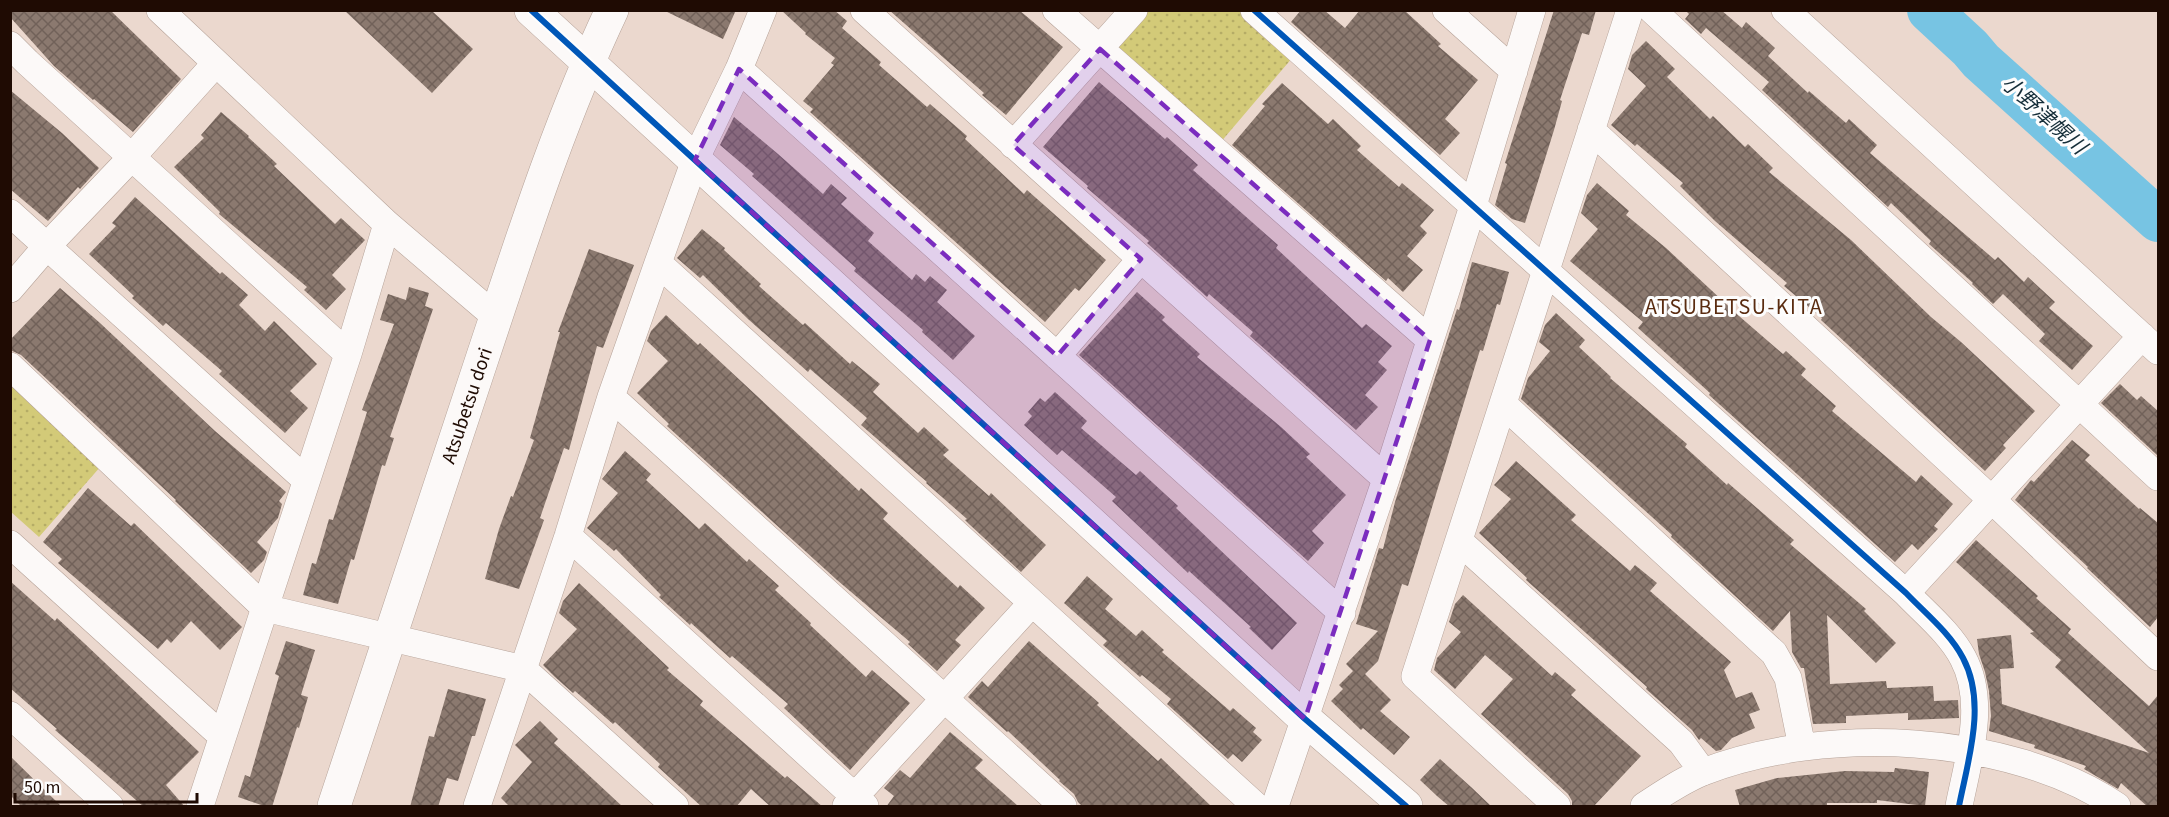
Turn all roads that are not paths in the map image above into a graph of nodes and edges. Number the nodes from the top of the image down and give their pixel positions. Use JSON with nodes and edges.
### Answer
{"nodes":[{"id":1,"x":160,"y":10,"type":"edge"},
{"id":2,"x":531,"y":10,"type":"edge"},
{"id":3,"x":612,"y":10,"type":"edge"},
{"id":4,"x":763,"y":10,"type":"edge"},
{"id":5,"x":864,"y":10,"type":"edge"},
{"id":6,"x":1056,"y":10,"type":"edge"},
{"id":7,"x":1134,"y":10,"type":"edge"},
{"id":8,"x":1254,"y":10,"type":"edge"},
{"id":9,"x":1446,"y":10,"type":"edge"},
{"id":10,"x":1532,"y":10,"type":"edge"},
{"id":11,"x":1630,"y":10,"type":"edge"},
{"id":12,"x":1652,"y":10,"type":"edge"},
{"id":13,"x":1785,"y":10,"type":"edge"},
{"id":14,"x":10,"y":45,"type":"edge"},
{"id":15,"x":1100,"y":49,"type":"junction"},
{"id":16,"x":587,"y":62,"type":"junction"},
{"id":17,"x":216,"y":63,"type":"junction"},
{"id":18,"x":739,"y":69,"type":"junction"},
{"id":19,"x":1514,"y":71,"type":"junction"},
{"id":20,"x":1592,"y":130,"type":"junction"},
{"id":21,"x":1013,"y":145,"type":"junction"},
{"id":22,"x":132,"y":158,"type":"junction"},
{"id":23,"x":695,"y":160,"type":"junction"},
{"id":24,"x":1473,"y":206,"type":"junction"},
{"id":25,"x":10,"y":213,"type":"edge"},
{"id":26,"x":387,"y":224,"type":"junction"},
{"id":27,"x":47,"y":246,"type":"junction"},
{"id":28,"x":1141,"y":260,"type":"junction"},
{"id":29,"x":658,"y":263,"type":"junction"},
{"id":30,"x":1546,"y":271,"type":"junction"},
{"id":31,"x":10,"y":289,"type":"edge"},
{"id":32,"x":496,"y":317,"type":"junction"},
{"id":33,"x":1430,"y":340,"type":"junction"},
{"id":34,"x":2150,"y":344,"type":"edge"},
{"id":35,"x":348,"y":354,"type":"junction"},
{"id":36,"x":1057,"y":356,"type":"junction"},
{"id":37,"x":10,"y":366,"type":"edge"},
{"id":38,"x":611,"y":397,"type":"junction"},
{"id":39,"x":1503,"y":404,"type":"junction"},
{"id":40,"x":2080,"y":404,"type":"junction"},
{"id":41,"x":2158,"y":477,"type":"edge"},
{"id":42,"x":1386,"y":479,"type":"junction"},
{"id":43,"x":306,"y":480,"type":"junction"},
{"id":44,"x":1992,"y":500,"type":"junction"},
{"id":45,"x":568,"y":536,"type":"junction"},
{"id":46,"x":1459,"y":541,"type":"junction"},
{"id":47,"x":10,"y":544,"type":"edge"},
{"id":48,"x":1906,"y":593,"type":"junction"},
{"id":49,"x":1032,"y":603,"type":"junction"},
{"id":50,"x":265,"y":608,"type":"junction"},
{"id":51,"x":1342,"y":613,"type":"junction"},
{"id":52,"x":389,"y":637,"type":"junction"},
{"id":53,"x":2158,"y":657,"type":"edge"},
{"id":54,"x":523,"y":669,"type":"junction"},
{"id":55,"x":943,"y":699,"type":"junction"},
{"id":56,"x":10,"y":715,"type":"edge"},
{"id":57,"x":1305,"y":719,"type":"junction"},
{"id":58,"x":222,"y":736,"type":"junction"},
{"id":59,"x":1802,"y":747,"type":"junction"},
{"id":60,"x":1970,"y":751,"type":"junction"},
{"id":61,"x":1702,"y":772,"type":"junction"},
{"id":62,"x":856,"y":803,"type":"edge"},
{"id":63,"x":480,"y":805,"type":"edge"},
{"id":64,"x":110,"y":807,"type":"edge"},
{"id":65,"x":200,"y":807,"type":"edge"},
{"id":66,"x":334,"y":807,"type":"edge"},
{"id":67,"x":675,"y":807,"type":"edge"},
{"id":68,"x":1063,"y":807,"type":"edge"},
{"id":69,"x":1256,"y":807,"type":"edge"},
{"id":70,"x":1275,"y":807,"type":"edge"},
{"id":71,"x":1406,"y":807,"type":"edge"},
{"id":72,"x":1557,"y":807,"type":"edge"},
{"id":73,"x":1644,"y":807,"type":"edge"},
{"id":74,"x":1959,"y":807,"type":"edge"},
{"id":75,"x":2117,"y":807,"type":"edge"}],
"edges":[{"from":1,"to":17,"type":"street"},
{"from":2,"to":16,"type":"street"},
{"from":3,"to":16,"type":"street","name":"Atsubetsu dori"},
{"from":4,"to":18,"type":"street"},
{"from":5,"to":21,"type":"street"},
{"from":6,"to":15,"type":"street"},
{"from":7,"to":15,"type":"street"},
{"from":8,"to":24,"type":"street"},
{"from":9,"to":19,"type":"street"},
{"from":10,"to":19,"type":"street"},
{"from":11,"to":20,"type":"street"},
{"from":12,"to":40,"type":"street"},
{"from":13,"to":34,"type":"street"},
{"from":14,"to":22,"type":"street"},
{"from":15,"to":21,"type":"street"},
{"from":15,"to":33,"type":"street"},
{"from":16,"to":23,"type":"street"},
{"from":16,"to":32,"type":"street","name":"Atsubetsu dori"},
{"from":17,"to":22,"type":"street"},
{"from":17,"to":26,"type":"street"},
{"from":18,"to":23,"type":"street"},
{"from":18,"to":36,"type":"street"},
{"from":19,"to":24,"type":"street"},
{"from":20,"to":30,"type":"street"},
{"from":20,"to":44,"type":"street"},
{"from":21,"to":28,"type":"street"},
{"from":22,"to":27,"type":"street"},
{"from":22,"to":35,"type":"street"},
{"from":23,"to":29,"type":"street"},
{"from":23,"to":57,"type":"street"},
{"from":24,"to":30,"type":"street"},
{"from":24,"to":33,"type":"street"},
{"from":25,"to":27,"type":"street"},
{"from":26,"to":32,"type":"street"},
{"from":26,"to":35,"type":"street"},
{"from":27,"to":31,"type":"street"},
{"from":27,"to":43,"type":"street"},
{"from":28,"to":36,"type":"street"},
{"from":28,"to":42,"type":"street"},
{"from":29,"to":38,"type":"street"},
{"from":29,"to":49,"type":"street"},
{"from":30,"to":39,"type":"street"},
{"from":30,"to":48,"type":"street"},
{"from":32,"to":52,"type":"street","name":"Atsubetsu dori"},
{"from":33,"to":42,"type":"street"},
{"from":34,"to":40,"type":"street"},
{"from":35,"to":43,"type":"street"},
{"from":36,"to":51,"type":"street"},
{"from":37,"to":50,"type":"street"},
{"from":38,"to":45,"type":"street"},
{"from":38,"to":55,"type":"street"},
{"from":39,"to":46,"type":"street"},
{"from":39,"to":59,"type":"street"},
{"from":40,"to":41,"type":"street"},
{"from":40,"to":44,"type":"street"},
{"from":42,"to":51,"type":"street"},
{"from":43,"to":50,"type":"street"},
{"from":44,"to":48,"type":"street"},
{"from":44,"to":53,"type":"street"},
{"from":45,"to":54,"type":"street"},
{"from":45,"to":62,"type":"street"},
{"from":46,"to":61,"type":"street"},
{"from":46,"to":72,"type":"street"},
{"from":47,"to":58,"type":"street"},
{"from":48,"to":60,"type":"street"},
{"from":49,"to":55,"type":"street"},
{"from":49,"to":69,"type":"street"},
{"from":50,"to":52,"type":"street"},
{"from":50,"to":58,"type":"street"},
{"from":51,"to":57,"type":"street"},
{"from":52,"to":54,"type":"street"},
{"from":52,"to":66,"type":"street","name":"Atsubetsu dori"},
{"from":54,"to":63,"type":"street"},
{"from":54,"to":67,"type":"street"},
{"from":55,"to":62,"type":"street"},
{"from":55,"to":68,"type":"street"},
{"from":56,"to":64,"type":"street"},
{"from":57,"to":70,"type":"street"},
{"from":57,"to":71,"type":"street"},
{"from":58,"to":65,"type":"street"},
{"from":59,"to":60,"type":"street"},
{"from":59,"to":61,"type":"street"},
{"from":60,"to":74,"type":"street"},
{"from":60,"to":75,"type":"street"},
{"from":61,"to":73,"type":"street"}]}
